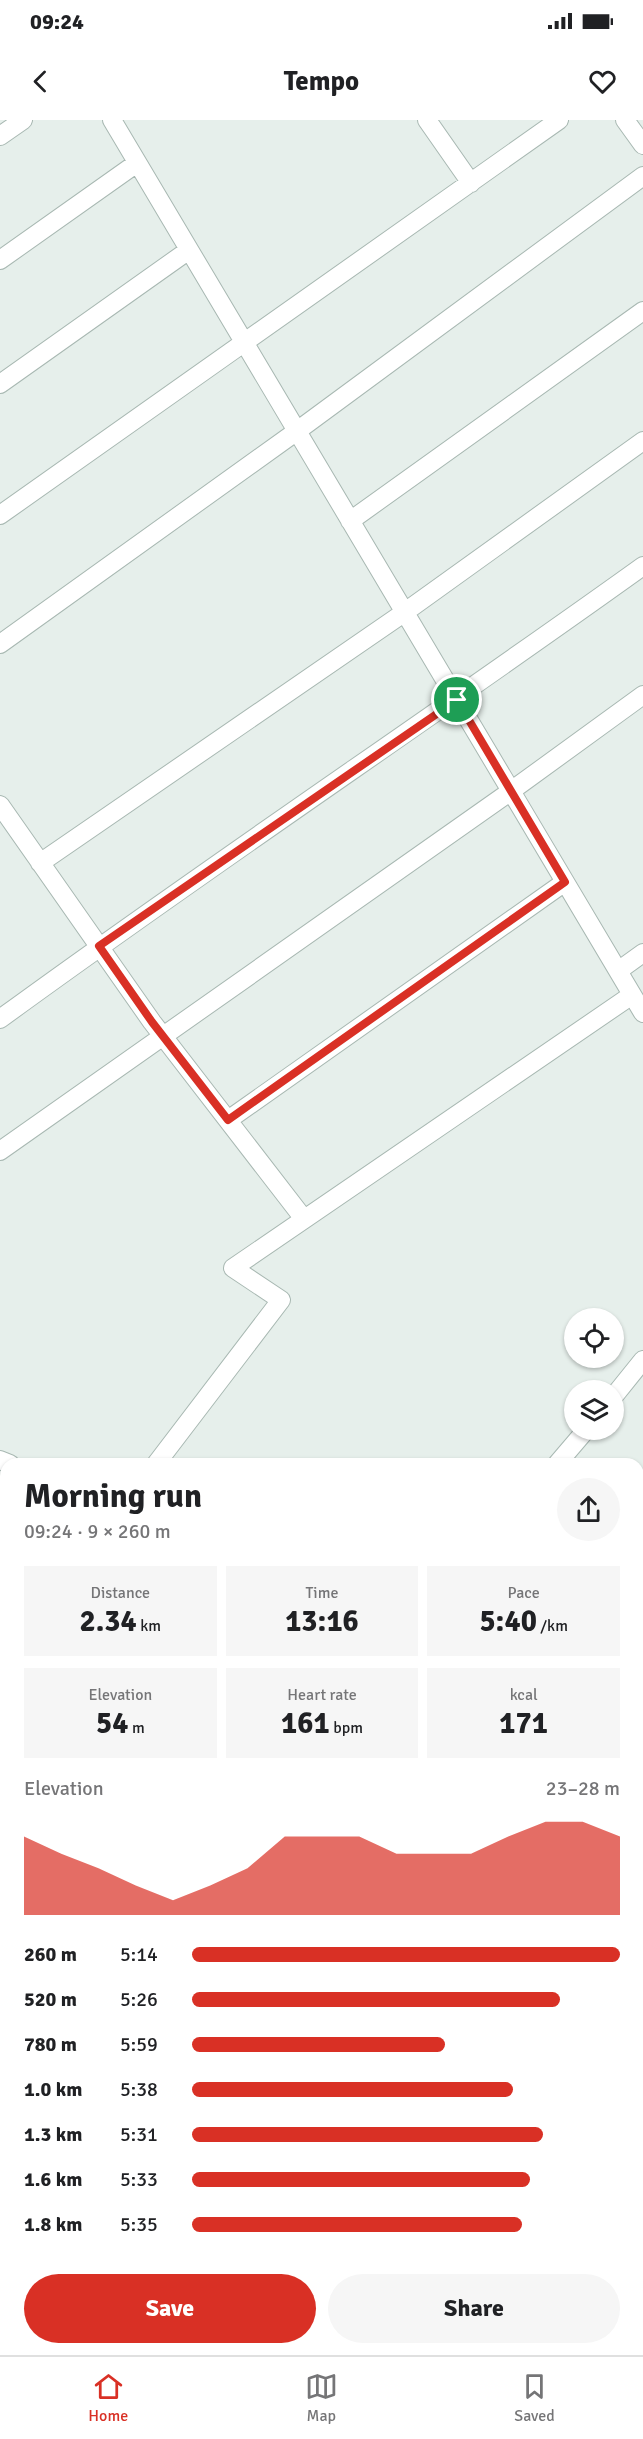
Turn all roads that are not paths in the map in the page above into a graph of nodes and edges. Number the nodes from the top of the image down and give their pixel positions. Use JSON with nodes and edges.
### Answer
{"nodes":[{"id":1,"x":23,"y":120,"type":"edge"},
{"id":2,"x":112,"y":120,"type":"edge"},
{"id":3,"x":427,"y":120,"type":"edge"},
{"id":4,"x":559,"y":120,"type":"edge"},
{"id":5,"x":625,"y":120,"type":"edge"},
{"id":6,"x":0,"y":136,"type":"edge"},
{"id":7,"x":643,"y":146,"type":"edge"},
{"id":8,"x":137,"y":163,"type":"junction"},
{"id":9,"x":643,"y":176,"type":"edge"},
{"id":10,"x":471,"y":183,"type":"junction"},
{"id":11,"x":189,"y":250,"type":"junction"},
{"id":12,"x":0,"y":260,"type":"edge"},
{"id":13,"x":643,"y":311,"type":"edge"},
{"id":14,"x":245,"y":344,"type":"junction"},
{"id":15,"x":0,"y":384,"type":"edge"},
{"id":16,"x":297,"y":431,"type":"junction"},
{"id":17,"x":643,"y":441,"type":"edge"},
{"id":18,"x":0,"y":515,"type":"edge"},
{"id":19,"x":350,"y":521,"type":"junction"},
{"id":20,"x":643,"y":566,"type":"edge"},
{"id":21,"x":405,"y":612,"type":"junction"},
{"id":22,"x":0,"y":644,"type":"edge"},
{"id":23,"x":643,"y":695,"type":"edge"},
{"id":24,"x":457,"y":700,"type":"junction"},
{"id":25,"x":511,"y":791,"type":"junction"},
{"id":26,"x":0,"y":805,"type":"edge"},
{"id":27,"x":40,"y":863,"type":"junction"},
{"id":28,"x":565,"y":882,"type":"junction"},
{"id":29,"x":99,"y":946,"type":"junction"},
{"id":30,"x":643,"y":953,"type":"edge"},
{"id":31,"x":618,"y":971,"type":"junction"},
{"id":32,"x":632,"y":994,"type":"junction"},
{"id":33,"x":643,"y":1013,"type":"edge"},
{"id":34,"x":0,"y":1019,"type":"edge"},
{"id":35,"x":163,"y":1036,"type":"junction"},
{"id":36,"x":228,"y":1120,"type":"junction"},
{"id":37,"x":0,"y":1151,"type":"edge"},
{"id":38,"x":304,"y":1219,"type":"junction"},
{"id":39,"x":643,"y":1360,"type":"edge"},
{"id":40,"x":624,"y":1384,"type":"edge"},
{"id":41,"x":577,"y":1440,"type":"edge"},
{"id":42,"x":161,"y":1458,"type":"edge"},
{"id":43,"x":562,"y":1458,"type":"edge"}],
"edges":[{"from":1,"to":6,"type":"street"},
{"from":2,"to":8,"type":"street"},
{"from":3,"to":10,"type":"street"},
{"from":4,"to":10,"type":"street"},
{"from":5,"to":7,"type":"street"},
{"from":8,"to":11,"type":"street"},
{"from":8,"to":12,"type":"street"},
{"from":9,"to":16,"type":"street"},
{"from":10,"to":14,"type":"street"},
{"from":11,"to":14,"type":"street"},
{"from":11,"to":15,"type":"street"},
{"from":13,"to":19,"type":"street"},
{"from":14,"to":16,"type":"street"},
{"from":14,"to":18,"type":"street"},
{"from":16,"to":19,"type":"street"},
{"from":16,"to":22,"type":"street"},
{"from":17,"to":21,"type":"street"},
{"from":19,"to":21,"type":"street"},
{"from":20,"to":24,"type":"street"},
{"from":21,"to":24,"type":"street"},
{"from":21,"to":27,"type":"street"},
{"from":23,"to":25,"type":"street"},
{"from":24,"to":25,"type":"street"},
{"from":24,"to":29,"type":"street"},
{"from":25,"to":28,"type":"street"},
{"from":25,"to":35,"type":"street"},
{"from":26,"to":27,"type":"street"},
{"from":27,"to":29,"type":"street"},
{"from":28,"to":31,"type":"street"},
{"from":28,"to":36,"type":"street"},
{"from":29,"to":34,"type":"street"},
{"from":29,"to":35,"type":"street"},
{"from":30,"to":31,"type":"street"},
{"from":31,"to":32,"type":"street"},
{"from":32,"to":33,"type":"street"},
{"from":32,"to":38,"type":"street"},
{"from":35,"to":36,"type":"street"},
{"from":35,"to":37,"type":"street"},
{"from":36,"to":38,"type":"street"},
{"from":38,"to":42,"type":"street"},
{"from":39,"to":40,"type":"street"},
{"from":41,"to":43,"type":"street"}]}
